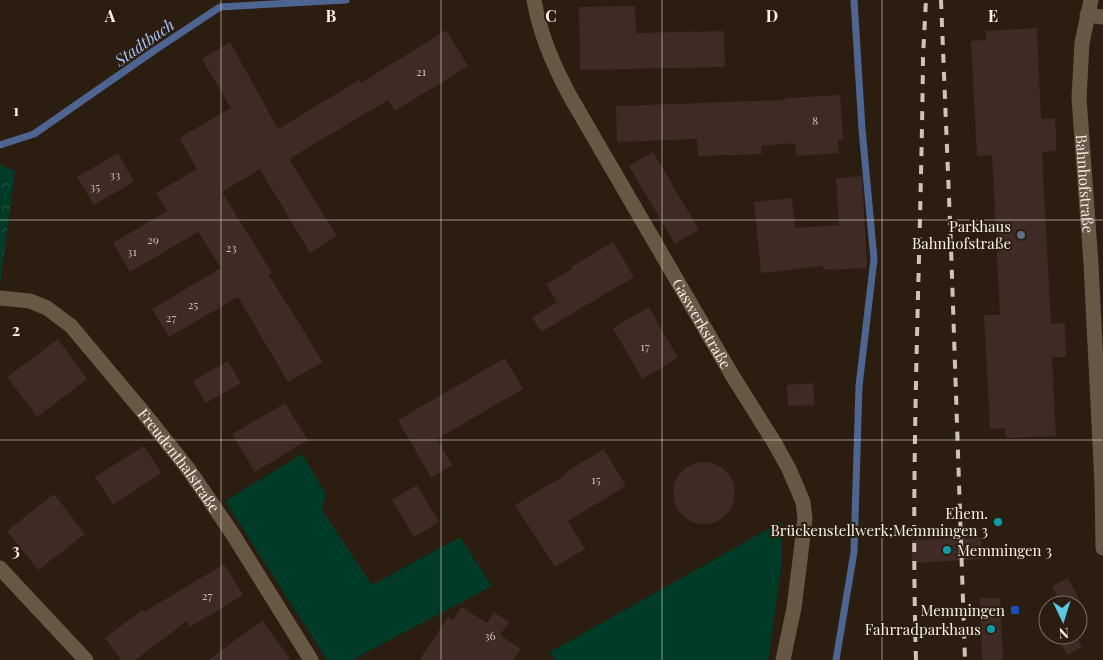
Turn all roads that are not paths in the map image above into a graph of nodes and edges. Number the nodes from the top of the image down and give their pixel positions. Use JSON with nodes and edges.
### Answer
{"nodes":[{"id":1,"x":1091,"y":0,"type":"edge"},
{"id":2,"x":535,"y":3,"type":"edge"},
{"id":3,"x":1087,"y":16,"type":"junction"},
{"id":4,"x":1103,"y":17,"type":"edge"},
{"id":5,"x":6,"y":298,"type":"edge"},
{"id":6,"x":1103,"y":502,"type":"edge"},
{"id":7,"x":1103,"y":548,"type":"edge"},
{"id":8,"x":0,"y":568,"type":"edge"},
{"id":9,"x":86,"y":660,"type":"edge"},
{"id":10,"x":311,"y":660,"type":"edge"},
{"id":11,"x":783,"y":660,"type":"edge"}],
"edges":[{"from":1,"to":3,"type":"street","name":"Bahnhofstraße"},
{"from":2,"to":11,"type":"street","name":"Gaswerkstraße"},
{"from":3,"to":4,"type":"street"},
{"from":3,"to":6,"type":"street","name":"Bahnhofstraße"},
{"from":5,"to":10,"type":"street","name":"Freudenthalstraße"},
{"from":6,"to":7,"type":"street","name":"Bahnhofstraße"},
{"from":8,"to":9,"type":"street"}]}
